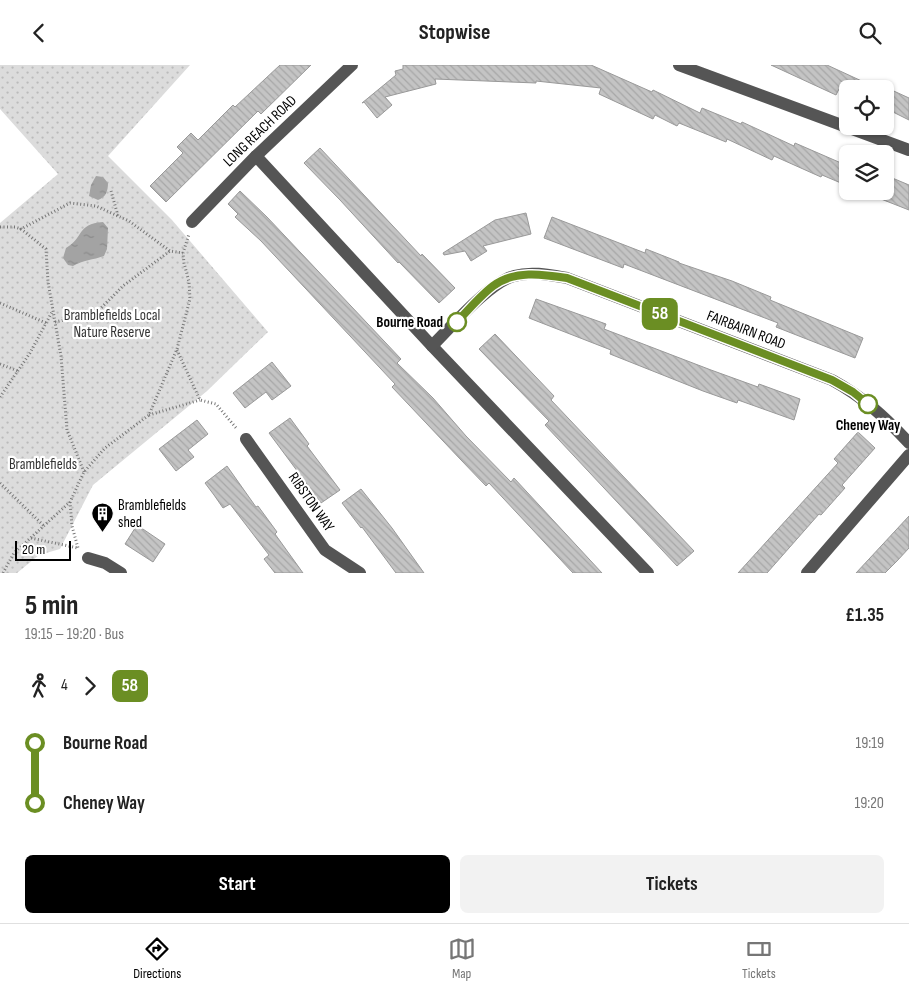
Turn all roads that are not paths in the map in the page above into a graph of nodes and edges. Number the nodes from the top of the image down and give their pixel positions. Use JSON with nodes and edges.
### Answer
{"nodes":[{"id":1,"x":352,"y":65,"type":"edge"},
{"id":2,"x":679,"y":65,"type":"edge"},
{"id":3,"x":909,"y":149,"type":"edge"},
{"id":4,"x":256,"y":156,"type":"junction"},
{"id":5,"x":192,"y":222,"type":"road end"},
{"id":6,"x":432,"y":346,"type":"junction"},
{"id":7,"x":246,"y":439,"type":"road end"},
{"id":8,"x":909,"y":443,"type":"edge"},
{"id":9,"x":909,"y":455,"type":"edge"},
{"id":10,"x":88,"y":558,"type":"road end"},
{"id":11,"x":121,"y":573,"type":"edge"},
{"id":12,"x":360,"y":573,"type":"edge"},
{"id":13,"x":648,"y":573,"type":"edge"},
{"id":14,"x":807,"y":573,"type":"edge"}],
"edges":[{"from":1,"to":4,"type":"street","name":"LONG REACH ROAD"},
{"from":2,"to":3,"type":"street"},
{"from":4,"to":5,"type":"street","name":"LONG REACH ROAD"},
{"from":4,"to":6,"type":"street"},
{"from":6,"to":8,"type":"street","name":"FAIRBAIRN ROAD"},
{"from":6,"to":13,"type":"street"},
{"from":7,"to":12,"type":"street","name":"RIBSTON WAY"},
{"from":9,"to":14,"type":"street"},
{"from":10,"to":11,"type":"street"}]}
